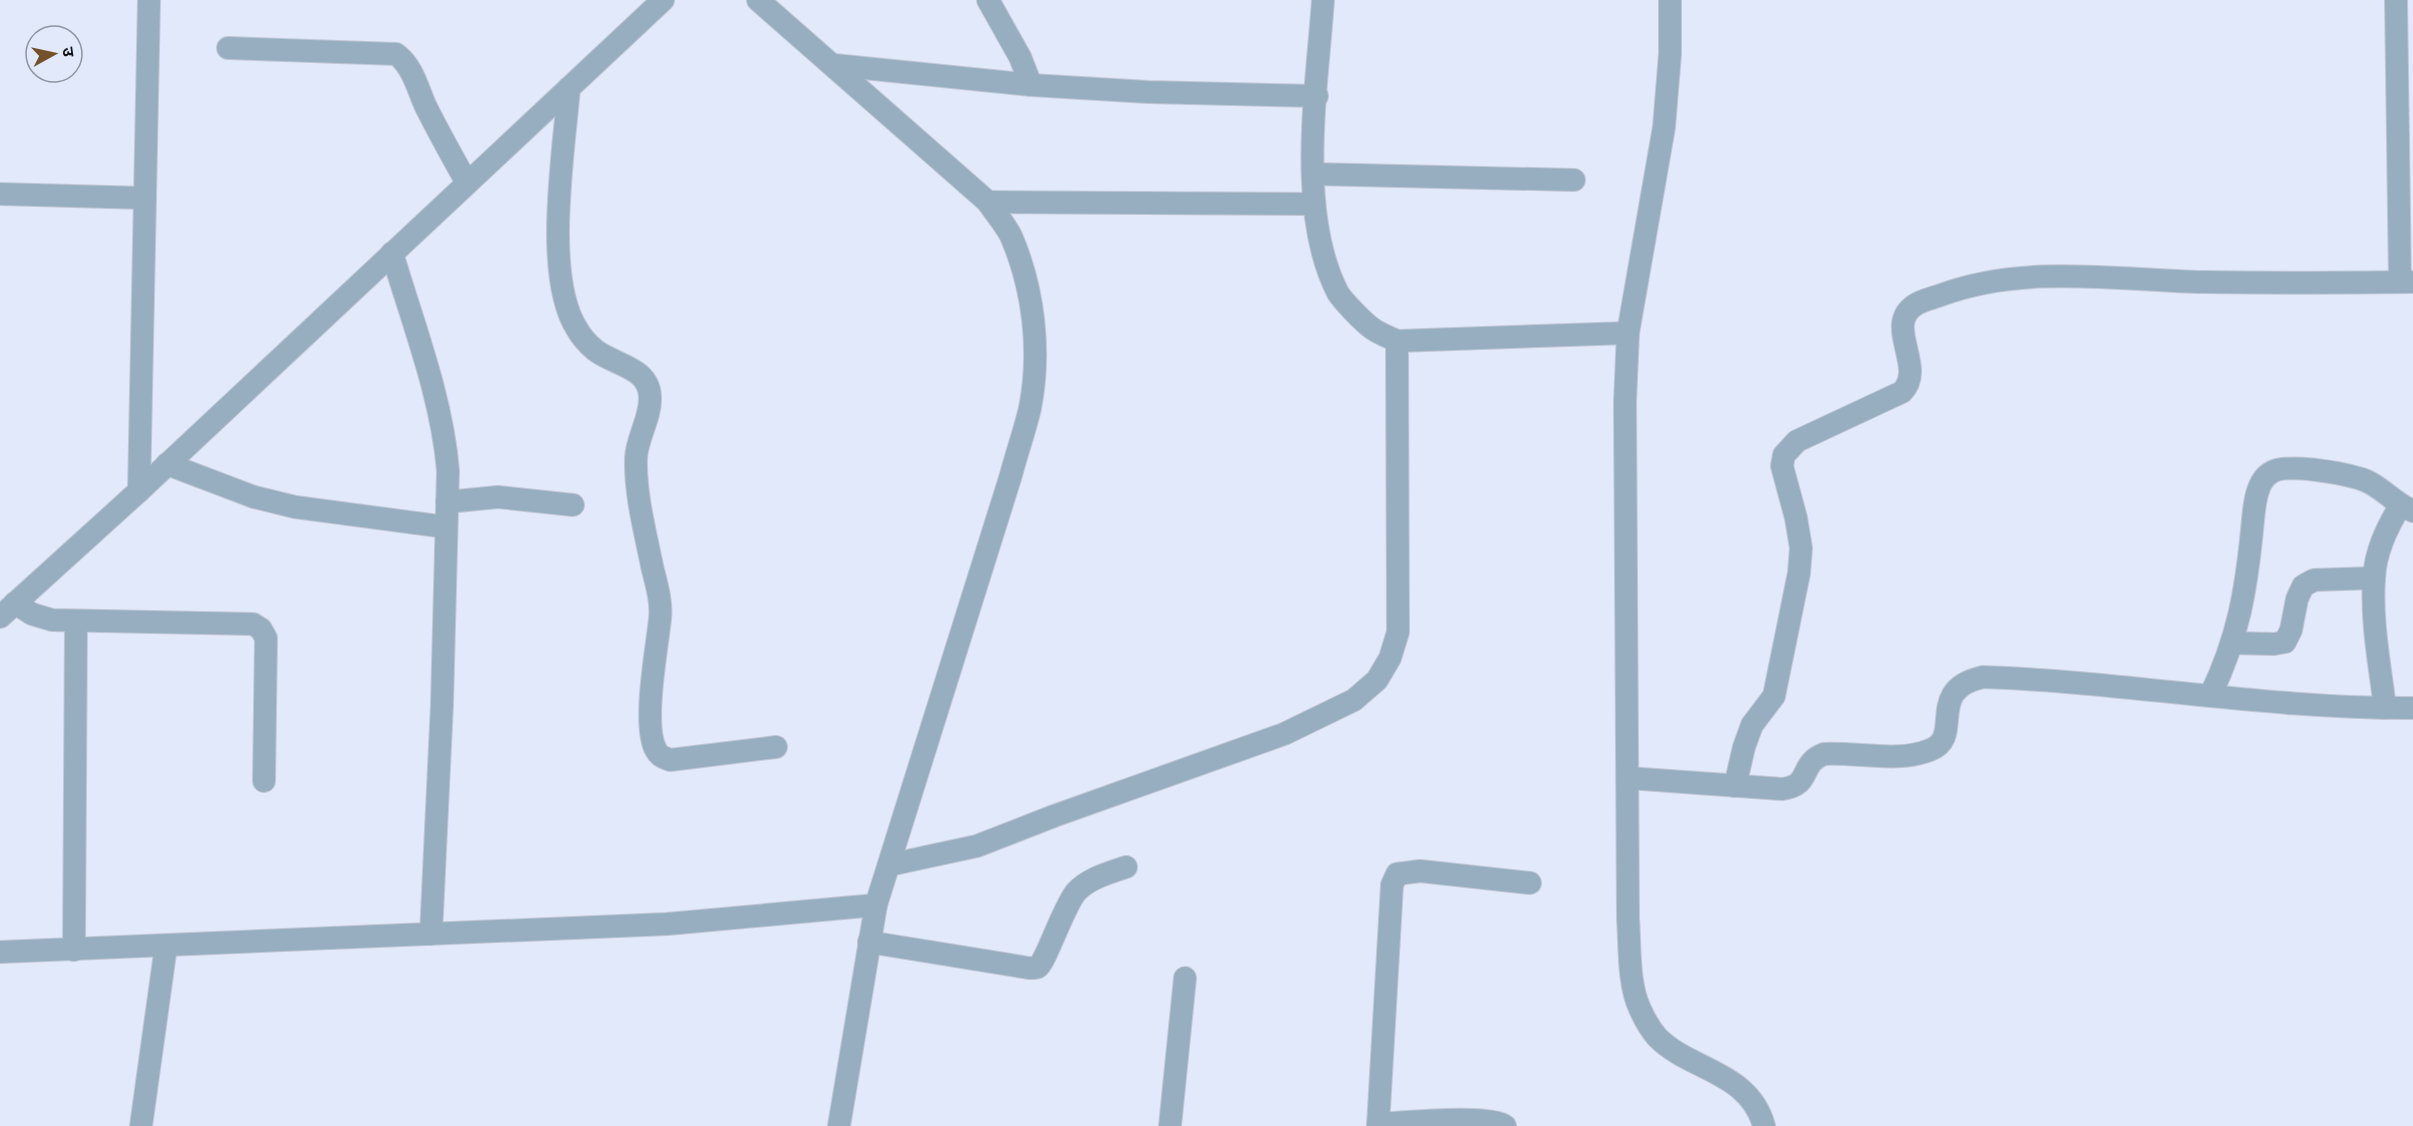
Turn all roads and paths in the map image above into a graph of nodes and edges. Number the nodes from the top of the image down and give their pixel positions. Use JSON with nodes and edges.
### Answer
{"nodes":[{"id":1,"x":149,"y":0,"type":"edge"},
{"id":2,"x":663,"y":0,"type":"edge"},
{"id":3,"x":758,"y":0,"type":"edge"},
{"id":4,"x":988,"y":0,"type":"edge"},
{"id":5,"x":1323,"y":0,"type":"edge"},
{"id":6,"x":1670,"y":0,"type":"edge"},
{"id":7,"x":2396,"y":0,"type":"edge"},
{"id":8,"x":228,"y":48,"type":"dead end"},
{"id":9,"x":834,"y":65,"type":"junction"},
{"id":10,"x":1031,"y":85,"type":"junction"},
{"id":11,"x":569,"y":88,"type":"junction"},
{"id":12,"x":1317,"y":96,"type":"junction"},
{"id":13,"x":1313,"y":174,"type":"junction"},
{"id":14,"x":1574,"y":180,"type":"dead end"},
{"id":15,"x":467,"y":183,"type":"junction"},
{"id":16,"x":0,"y":194,"type":"edge"},
{"id":17,"x":145,"y":198,"type":"junction"},
{"id":18,"x":988,"y":202,"type":"junction"},
{"id":19,"x":1314,"y":204,"type":"junction"},
{"id":20,"x":392,"y":253,"type":"junction"},
{"id":21,"x":2407,"y":282,"type":"edge"},
{"id":22,"x":1628,"y":333,"type":"junction"},
{"id":23,"x":1397,"y":341,"type":"junction"},
{"id":24,"x":168,"y":464,"type":"junction"},
{"id":25,"x":139,"y":491,"type":"junction"},
{"id":26,"x":447,"y":502,"type":"junction"},
{"id":27,"x":573,"y":505,"type":"dead end"},
{"id":28,"x":2407,"y":508,"type":"edge"},
{"id":29,"x":446,"y":527,"type":"junction"},
{"id":30,"x":2373,"y":578,"type":"junction"},
{"id":31,"x":7,"y":610,"type":"edge"},
{"id":32,"x":76,"y":622,"type":"junction"},
{"id":33,"x":2232,"y":643,"type":"junction"},
{"id":34,"x":2211,"y":694,"type":"junction"},
{"id":35,"x":2385,"y":708,"type":"junction"},
{"id":36,"x":2413,"y":708,"type":"edge"},
{"id":37,"x":776,"y":747,"type":"dead end"},
{"id":38,"x":1628,"y":778,"type":"junction"},
{"id":39,"x":264,"y":781,"type":"dead end"},
{"id":40,"x":1735,"y":786,"type":"junction"},
{"id":41,"x":889,"y":865,"type":"junction"},
{"id":42,"x":1126,"y":867,"type":"dead end"},
{"id":43,"x":1530,"y":883,"type":"dead end"},
{"id":44,"x":876,"y":905,"type":"junction"},
{"id":45,"x":431,"y":934,"type":"junction"},
{"id":46,"x":869,"y":942,"type":"junction"},
{"id":47,"x":166,"y":946,"type":"junction"},
{"id":48,"x":74,"y":950,"type":"junction"},
{"id":49,"x":0,"y":952,"type":"edge"},
{"id":50,"x":1185,"y":978,"type":"dead end"},
{"id":51,"x":1378,"y":1125,"type":"edge"},
{"id":52,"x":141,"y":1126,"type":"edge"},
{"id":53,"x":839,"y":1126,"type":"edge"},
{"id":54,"x":1170,"y":1126,"type":"edge"},
{"id":55,"x":1505,"y":1126,"type":"edge"},
{"id":56,"x":1764,"y":1126,"type":"edge"}],
"edges":[{"from":1,"to":17,"type":"street"},
{"from":2,"to":11,"type":"street"},
{"from":3,"to":9,"type":"street"},
{"from":4,"to":10,"type":"street"},
{"from":5,"to":12,"type":"street"},
{"from":6,"to":22,"type":"street"},
{"from":7,"to":21,"type":"street"},
{"from":8,"to":15,"type":"street"},
{"from":9,"to":10,"type":"street"},
{"from":9,"to":18,"type":"street"},
{"from":10,"to":12,"type":"street"},
{"from":11,"to":15,"type":"street"},
{"from":11,"to":37,"type":"street"},
{"from":12,"to":13,"type":"street"},
{"from":13,"to":14,"type":"street"},
{"from":13,"to":19,"type":"street"},
{"from":15,"to":20,"type":"street"},
{"from":16,"to":17,"type":"street"},
{"from":17,"to":25,"type":"street"},
{"from":18,"to":19,"type":"street"},
{"from":18,"to":41,"type":"street"},
{"from":19,"to":23,"type":"street"},
{"from":20,"to":24,"type":"street"},
{"from":20,"to":26,"type":"street"},
{"from":21,"to":40,"type":"street"},
{"from":22,"to":23,"type":"street"},
{"from":22,"to":38,"type":"street"},
{"from":23,"to":41,"type":"street"},
{"from":24,"to":25,"type":"street"},
{"from":24,"to":29,"type":"street"},
{"from":25,"to":31,"type":"street"},
{"from":26,"to":27,"type":"street"},
{"from":26,"to":29,"type":"street"},
{"from":28,"to":30,"type":"street"},
{"from":28,"to":33,"type":"street"},
{"from":29,"to":45,"type":"street"},
{"from":30,"to":33,"type":"street"},
{"from":30,"to":35,"type":"street"},
{"from":31,"to":32,"type":"street"},
{"from":32,"to":39,"type":"street"},
{"from":32,"to":48,"type":"street"},
{"from":33,"to":34,"type":"street"},
{"from":34,"to":35,"type":"street"},
{"from":34,"to":40,"type":"street"},
{"from":35,"to":36,"type":"street"},
{"from":38,"to":40,"type":"street"},
{"from":38,"to":56,"type":"street"},
{"from":41,"to":44,"type":"street"},
{"from":42,"to":46,"type":"street"},
{"from":43,"to":51,"type":"street"},
{"from":44,"to":45,"type":"street"},
{"from":44,"to":46,"type":"street"},
{"from":45,"to":47,"type":"street"},
{"from":46,"to":53,"type":"street"},
{"from":47,"to":48,"type":"street"},
{"from":47,"to":52,"type":"street"},
{"from":48,"to":49,"type":"street"},
{"from":50,"to":54,"type":"street"},
{"from":51,"to":55,"type":"street"}]}
